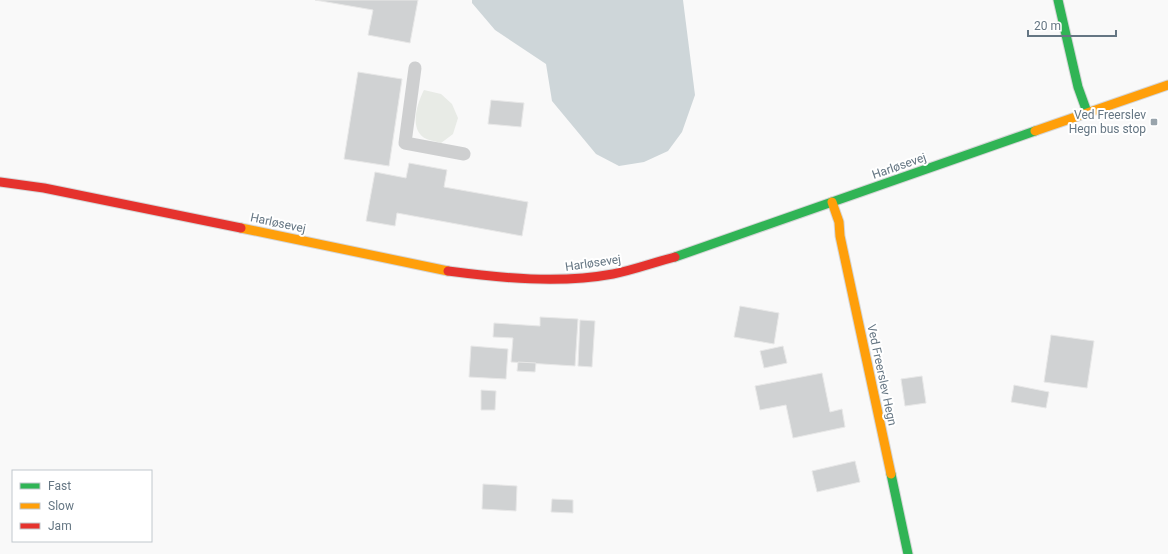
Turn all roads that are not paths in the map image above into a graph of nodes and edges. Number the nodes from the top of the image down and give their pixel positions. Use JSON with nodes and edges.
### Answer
{"nodes":[{"id":1,"x":1058,"y":0,"type":"edge"},
{"id":2,"x":415,"y":68,"type":"dead end"},
{"id":3,"x":1168,"y":85,"type":"edge"},
{"id":4,"x":1087,"y":112,"type":"junction"},
{"id":5,"x":464,"y":154,"type":"dead end"},
{"id":6,"x":0,"y":182,"type":"edge"},
{"id":7,"x":832,"y":202,"type":"junction"},
{"id":8,"x":908,"y":554,"type":"edge"}],
"edges":[{"from":1,"to":4,"type":"street"},
{"from":2,"to":5,"type":"lane"},
{"from":3,"to":4,"type":"street","name":"Harløsevej"},
{"from":4,"to":7,"type":"street","name":"Harløsevej"},
{"from":6,"to":7,"type":"street","name":"Harløsevej"},
{"from":7,"to":8,"type":"street","name":"Ved Freerslev Hegn"}]}
